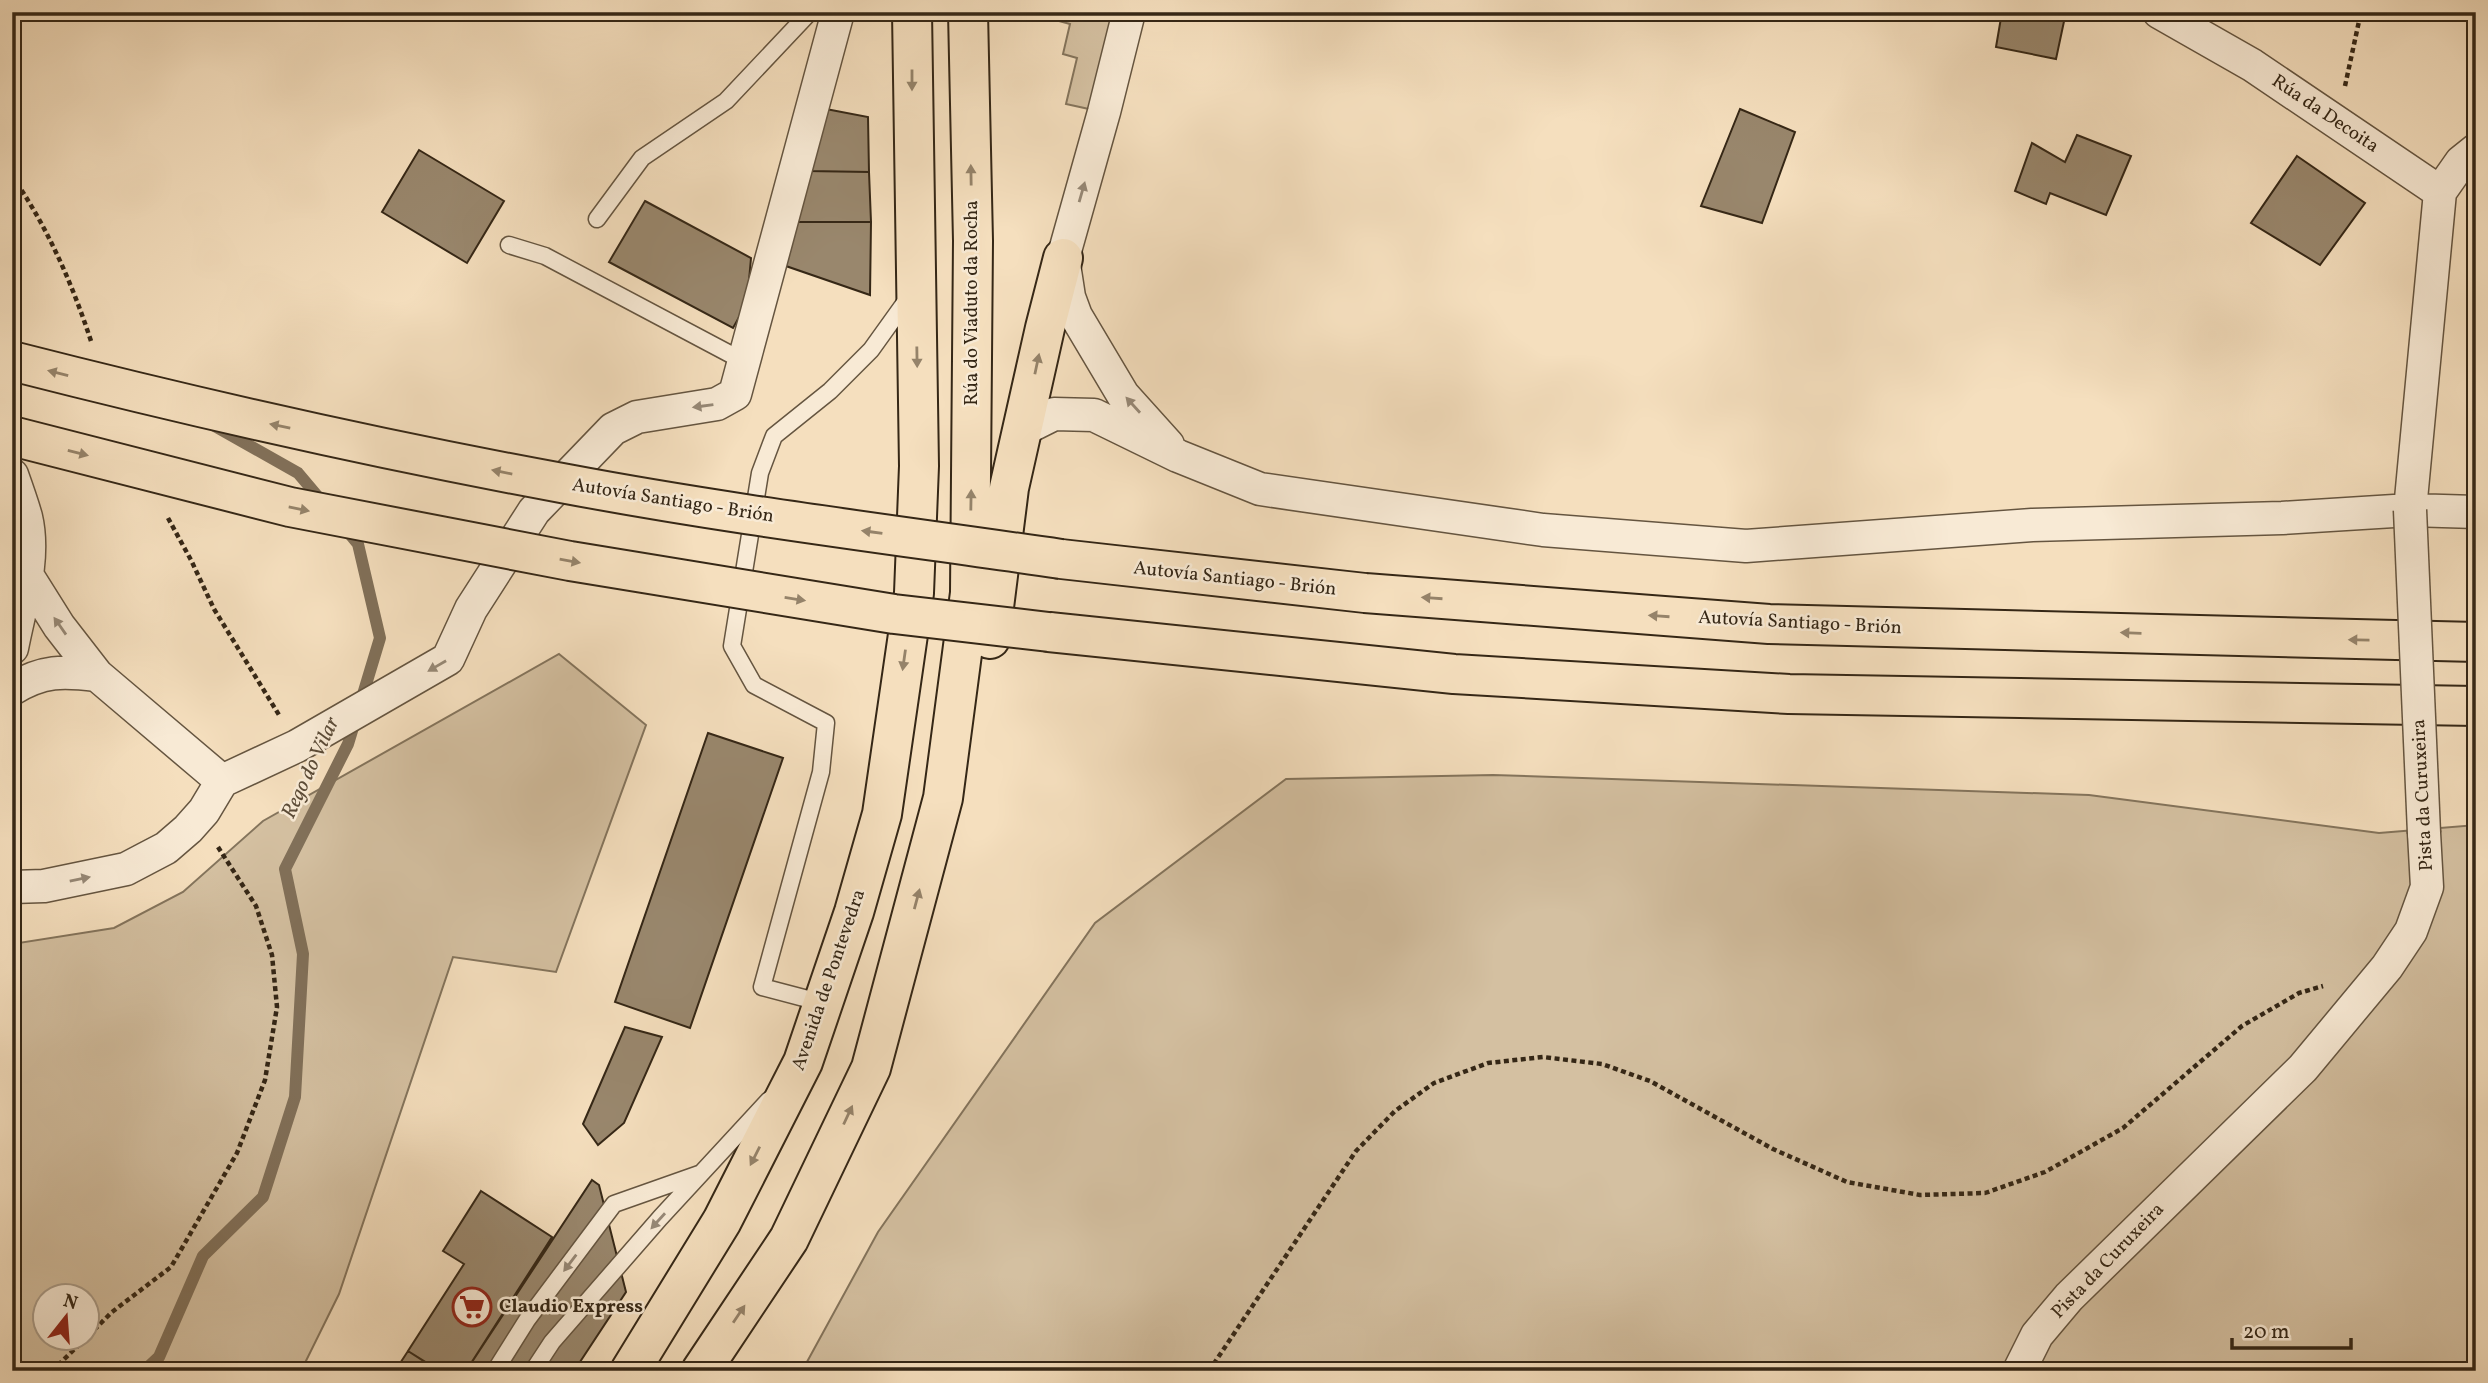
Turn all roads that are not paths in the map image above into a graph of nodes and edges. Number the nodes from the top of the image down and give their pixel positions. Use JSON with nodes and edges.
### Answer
{"nodes":[{"id":1,"x":810,"y":12,"type":"edge"},
{"id":2,"x":838,"y":12,"type":"edge"},
{"id":3,"x":912,"y":12,"type":"edge"},
{"id":4,"x":968,"y":12,"type":"edge"},
{"id":5,"x":1129,"y":12,"type":"edge"},
{"id":6,"x":2159,"y":12,"type":"edge"},
{"id":7,"x":2476,"y":150,"type":"edge"},
{"id":8,"x":2440,"y":192,"type":"junction"},
{"id":9,"x":597,"y":219,"type":"dead end"},
{"id":10,"x":509,"y":245,"type":"dead end"},
{"id":11,"x":1063,"y":258,"type":"junction"},
{"id":12,"x":916,"y":287,"type":"junction"},
{"id":13,"x":12,"y":361,"type":"edge"},
{"id":14,"x":745,"y":362,"type":"junction"},
{"id":15,"x":1024,"y":429,"type":"junction"},
{"id":16,"x":12,"y":436,"type":"edge"},
{"id":17,"x":1178,"y":456,"type":"junction"},
{"id":18,"x":12,"y":475,"type":"edge"},
{"id":19,"x":2410,"y":510,"type":"junction"},
{"id":20,"x":2476,"y":512,"type":"edge"},
{"id":21,"x":27,"y":575,"type":"junction"},
{"id":22,"x":2476,"y":642,"type":"edge"},
{"id":23,"x":12,"y":648,"type":"edge"},
{"id":24,"x":97,"y":675,"type":"junction"},
{"id":25,"x":12,"y":689,"type":"edge"},
{"id":26,"x":2476,"y":706,"type":"edge"},
{"id":27,"x":956,"y":712,"type":"junction"},
{"id":28,"x":222,"y":781,"type":"junction"},
{"id":29,"x":12,"y":887,"type":"edge"},
{"id":30,"x":823,"y":1003,"type":"junction"},
{"id":31,"x":803,"y":1062,"type":"junction"},
{"id":32,"x":702,"y":1173,"type":"junction"},
{"id":33,"x":495,"y":1371,"type":"edge"},
{"id":34,"x":533,"y":1371,"type":"edge"},
{"id":35,"x":630,"y":1371,"type":"edge"},
{"id":36,"x":701,"y":1371,"type":"edge"},
{"id":37,"x":2019,"y":1371,"type":"edge"}],
"edges":[{"from":1,"to":9,"type":"lane"},
{"from":2,"to":14,"type":"street"},
{"from":3,"to":12,"type":"highway","one_way":true},
{"from":27,"to":4,"type":"highway","name":"Rúa do Viaduto da Rocha","one_way":true},
{"from":11,"to":5,"type":"street","one_way":true},
{"from":6,"to":8,"type":"street","name":"Rúa da Decoita"},
{"from":7,"to":8,"type":"street"},
{"from":8,"to":19,"type":"street","name":"Pista da Curuxeira"},
{"from":10,"to":14,"type":"lane"},
{"from":15,"to":11,"type":"highway","one_way":true},
{"from":17,"to":11,"type":"street","one_way":true},
{"from":12,"to":30,"type":"highway","name":"Avenida de Pontevedra","one_way":true},
{"from":12,"to":30,"type":"lane"},
{"from":22,"to":13,"type":"highway","name":"Autovía Santiago - Brión","one_way":true,"bridge":true},
{"from":14,"to":28,"type":"street","one_way":true},
{"from":15,"to":17,"type":"street"},
{"from":15,"to":27,"type":"highway"},
{"from":16,"to":26,"type":"highway","one_way":true,"bridge":true},
{"from":17,"to":19,"type":"street"},
{"from":18,"to":21,"type":"street"},
{"from":19,"to":20,"type":"street"},
{"from":19,"to":37,"type":"street","name":"Pista da Curuxeira","bridge":true},
{"from":21,"to":23,"type":"street"},
{"from":24,"to":21,"type":"street","one_way":true},
{"from":24,"to":25,"type":"street"},
{"from":24,"to":28,"type":"street"},
{"from":36,"to":27,"type":"highway","one_way":true},
{"from":29,"to":28,"type":"street","one_way":true},
{"from":30,"to":31,"type":"highway","name":"Avenida de Pontevedra"},
{"from":31,"to":32,"type":"lane"},
{"from":31,"to":35,"type":"highway","name":"Avenida de Pontevedra","one_way":true},
{"from":32,"to":33,"type":"lane","one_way":true},
{"from":32,"to":34,"type":"lane","one_way":true}]}
